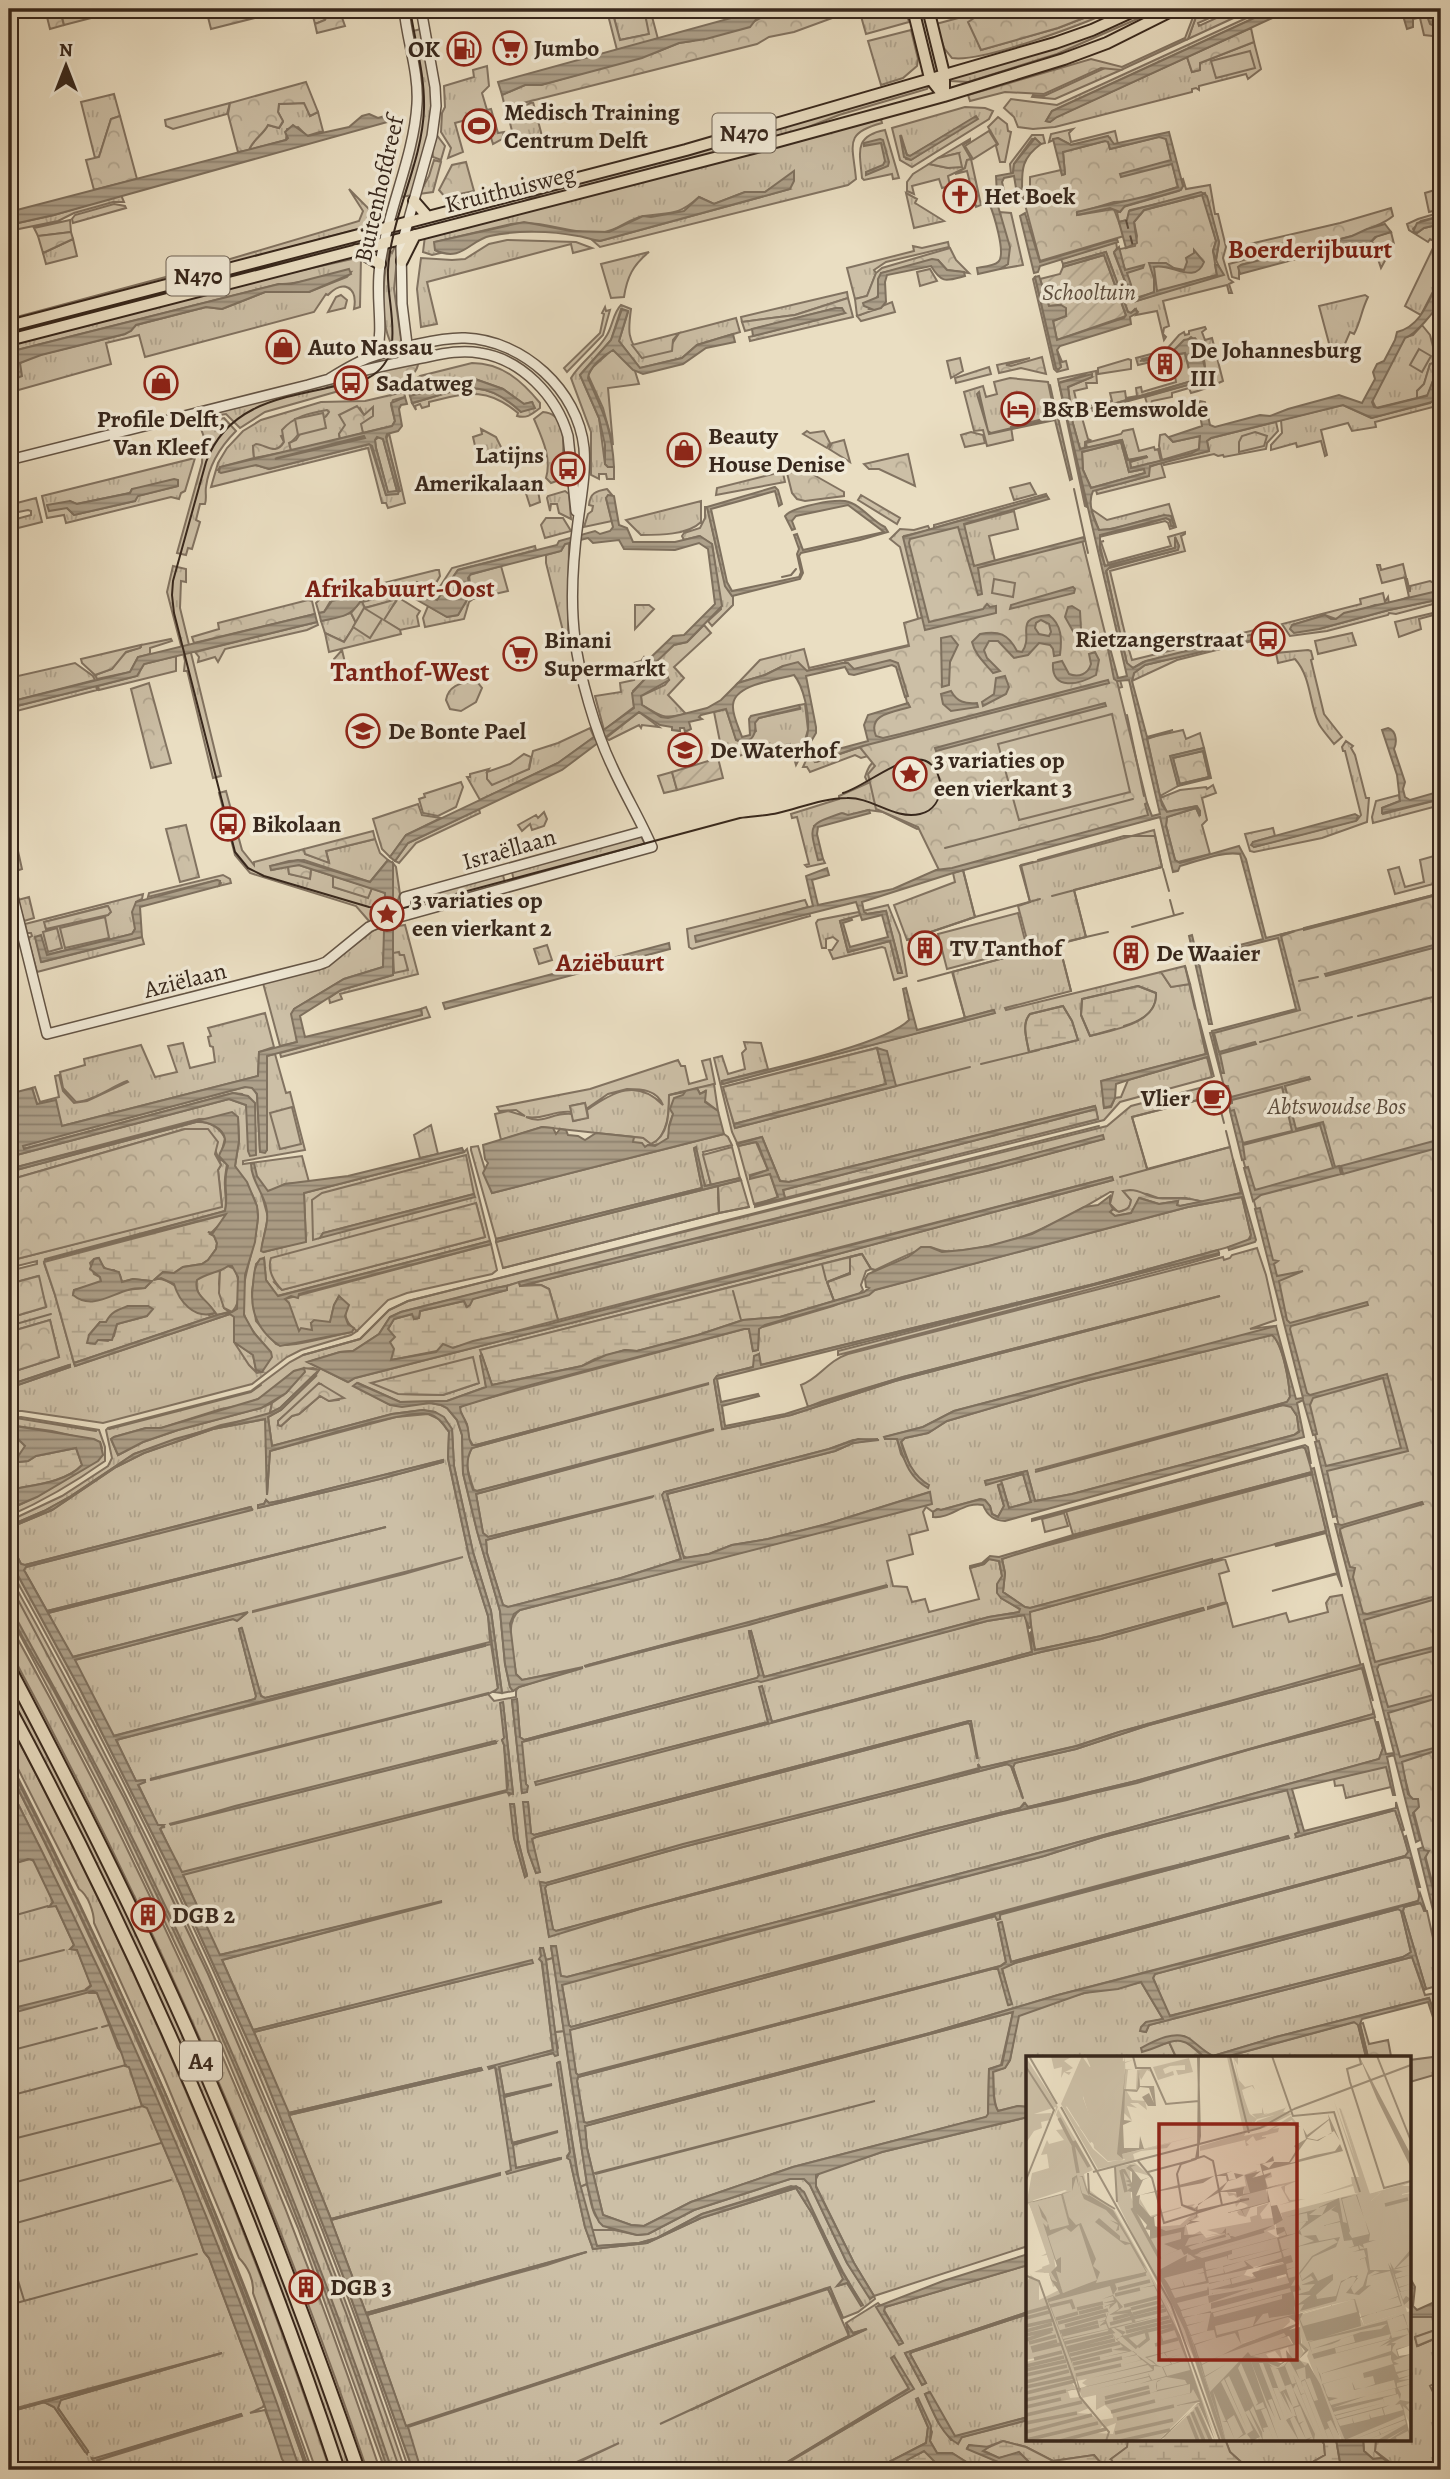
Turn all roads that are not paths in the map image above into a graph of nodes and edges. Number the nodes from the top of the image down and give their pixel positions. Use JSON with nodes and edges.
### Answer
{"nodes":[{"id":1,"x":404,"y":9,"type":"edge"},
{"id":2,"x":421,"y":9,"type":"edge"},
{"id":3,"x":913,"y":9,"type":"edge"},
{"id":4,"x":928,"y":9,"type":"edge"},
{"id":5,"x":1138,"y":9,"type":"edge"},
{"id":6,"x":1175,"y":9,"type":"edge"},
{"id":7,"x":944,"y":74,"type":"junction"},
{"id":8,"x":930,"y":78,"type":"junction"},
{"id":9,"x":944,"y":96,"type":"junction"},
{"id":10,"x":414,"y":201,"type":"junction"},
{"id":11,"x":427,"y":216,"type":"junction"},
{"id":12,"x":408,"y":221,"type":"junction"},
{"id":13,"x":387,"y":226,"type":"junction"},
{"id":14,"x":415,"y":235,"type":"junction"},
{"id":15,"x":403,"y":238,"type":"junction"},
{"id":16,"x":384,"y":243,"type":"junction"},
{"id":17,"x":356,"y":250,"type":"junction"},
{"id":18,"x":402,"y":261,"type":"junction"},
{"id":19,"x":380,"y":264,"type":"junction"},
{"id":20,"x":9,"y":326,"type":"edge"},
{"id":21,"x":405,"y":335,"type":"junction"},
{"id":22,"x":382,"y":337,"type":"junction"},
{"id":23,"x":9,"y":340,"type":"edge"},
{"id":24,"x":424,"y":344,"type":"junction"},
{"id":25,"x":408,"y":348,"type":"junction"},
{"id":26,"x":391,"y":352,"type":"junction"},
{"id":27,"x":377,"y":355,"type":"junction"},
{"id":28,"x":407,"y":361,"type":"junction"},
{"id":29,"x":329,"y":379,"type":"junction"},
{"id":30,"x":9,"y":460,"type":"edge"},
{"id":31,"x":578,"y":518,"type":"junction"},
{"id":32,"x":644,"y":831,"type":"junction"},
{"id":33,"x":9,"y":881,"type":"edge"},
{"id":34,"x":407,"y":915,"type":"junction"},
{"id":35,"x":9,"y":1668,"type":"edge"},
{"id":36,"x":9,"y":1709,"type":"edge"},
{"id":37,"x":338,"y":2470,"type":"edge"},
{"id":38,"x":358,"y":2470,"type":"edge"}],
"edges":[{"from":1,"to":13,"type":"street","name":"Buitenhofdreef"},
{"from":2,"to":10,"type":"street","name":"Buitenhofdreef"},
{"from":3,"to":8,"type":"main road"},
{"from":4,"to":7,"type":"main road"},
{"from":5,"to":7,"type":"main road","name":"Kruithuisweg","number":"N470"},
{"from":6,"to":9,"type":"main road","name":"Kruithuisweg","number":"N470"},
{"from":7,"to":8,"type":"main road","name":"Kruithuisweg","number":"N470"},
{"from":7,"to":9,"type":"main road"},
{"from":8,"to":9,"type":"main road"},
{"from":8,"to":11,"type":"main road","name":"Kruithuisweg","number":"N470"},
{"from":9,"to":14,"type":"main road","name":"Kruithuisweg","number":"N470"},
{"from":10,"to":11,"type":"main road"},
{"from":10,"to":12,"type":"street","name":"Buitenhofdreef"},
{"from":11,"to":12,"type":"main road","name":"Kruithuisweg","number":"N470"},
{"from":12,"to":13,"type":"main road","name":"Kruithuisweg","number":"N470"},
{"from":12,"to":15,"type":"street","name":"Buitenhofdreef"},
{"from":13,"to":16,"type":"street","name":"Buitenhofdreef"},
{"from":13,"to":20,"type":"main road","name":"Kruithuisweg","number":"N470"},
{"from":14,"to":15,"type":"main road","name":"Kruithuisweg","number":"N470"},
{"from":14,"to":18,"type":"main road"},
{"from":15,"to":16,"type":"main road","name":"Kruithuisweg","number":"N470"},
{"from":15,"to":18,"type":"street","name":"Buitenhofdreef"},
{"from":16,"to":17,"type":"main road","name":"Kruithuisweg","number":"N470"},
{"from":16,"to":19,"type":"street","name":"Buitenhofdreef"},
{"from":17,"to":19,"type":"main road"},
{"from":17,"to":23,"type":"main road","name":"Kruithuisweg","number":"N470"},
{"from":18,"to":21,"type":"street","name":"Buitenhofdreef"},
{"from":19,"to":22,"type":"street","name":"Buitenhofdreef"},
{"from":21,"to":24,"type":"street"},
{"from":21,"to":25,"type":"street","name":"Buitenhofdreef"},
{"from":22,"to":26,"type":"street","name":"Buitenhofdreef"},
{"from":22,"to":27,"type":"street","name":"Buitenhofdreef"},
{"from":24,"to":25,"type":"street"},
{"from":24,"to":31,"type":"street"},
{"from":25,"to":26,"type":"street"},
{"from":25,"to":28,"type":"street","name":"Buitenhofdreef"},
{"from":26,"to":27,"type":"street"},
{"from":26,"to":28,"type":"street","name":"Buitenhofdreef"},
{"from":27,"to":29,"type":"street"},
{"from":28,"to":29,"type":"street"},
{"from":28,"to":31,"type":"street"},
{"from":29,"to":30,"type":"street"},
{"from":31,"to":32,"type":"street"},
{"from":32,"to":34,"type":"street","name":"Israëllaan"},
{"from":32,"to":34,"type":"street","name":"Israëllaan"},
{"from":33,"to":34,"type":"street","name":"Aziëlaan"},
{"from":35,"to":38,"type":"highway","number":"A4"},
{"from":36,"to":37,"type":"highway","number":"A4"}]}
